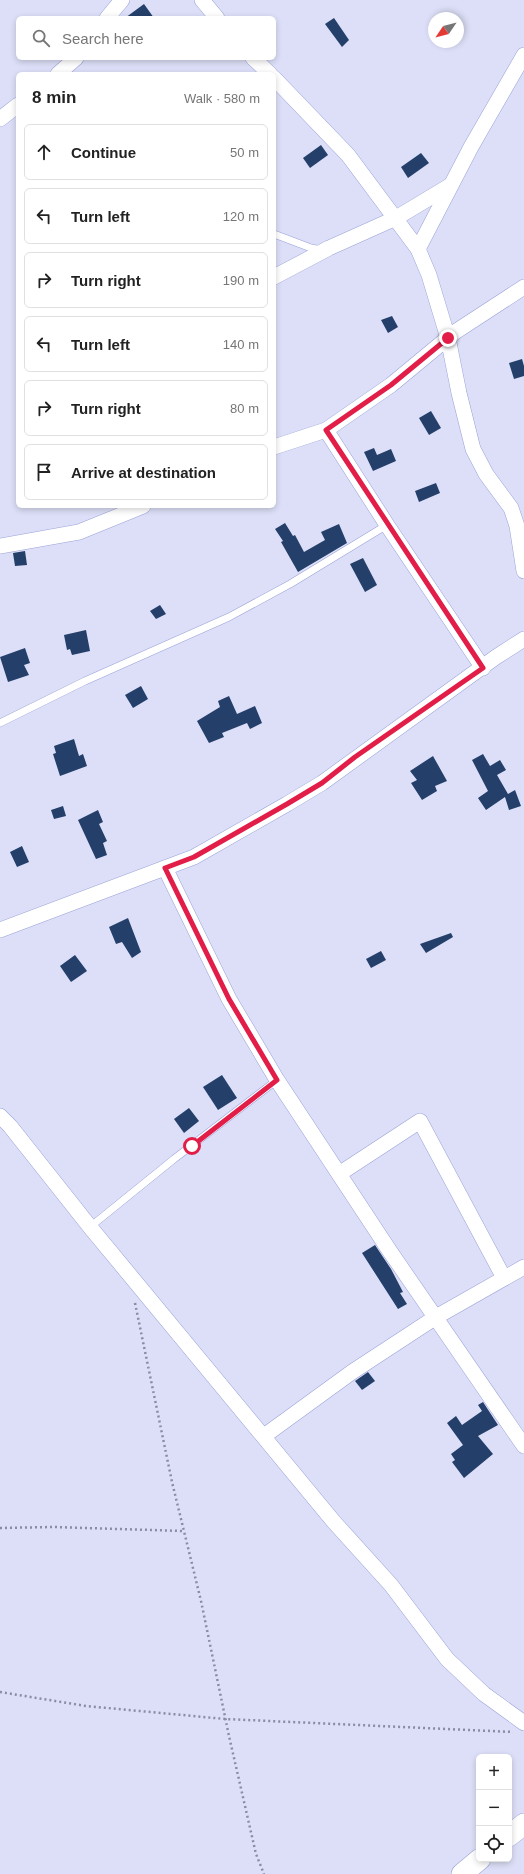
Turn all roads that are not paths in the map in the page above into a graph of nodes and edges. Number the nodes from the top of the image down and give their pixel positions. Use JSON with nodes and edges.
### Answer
{"nodes":[{"id":1,"x":122,"y":0,"type":"edge"},
{"id":2,"x":202,"y":0,"type":"edge"},
{"id":3,"x":109,"y":16,"type":"edge"},
{"id":4,"x":216,"y":16,"type":"edge"},
{"id":5,"x":524,"y":55,"type":"edge"},
{"id":6,"x":74,"y":60,"type":"edge"},
{"id":7,"x":255,"y":60,"type":"edge"},
{"id":8,"x":60,"y":72,"type":"edge"},
{"id":9,"x":268,"y":72,"type":"edge"},
{"id":10,"x":276,"y":80,"type":"edge"},
{"id":11,"x":16,"y":106,"type":"edge"},
{"id":12,"x":0,"y":118,"type":"edge"},
{"id":13,"x":451,"y":185,"type":"junction"},
{"id":14,"x":396,"y":218,"type":"junction"},
{"id":15,"x":276,"y":235,"type":"edge"},
{"id":16,"x":329,"y":248,"type":"junction"},
{"id":17,"x":418,"y":249,"type":"junction"},
{"id":18,"x":276,"y":276,"type":"edge"},
{"id":19,"x":524,"y":287,"type":"edge"},
{"id":20,"x":448,"y":338,"type":"junction"},
{"id":21,"x":326,"y":430,"type":"junction"},
{"id":22,"x":276,"y":447,"type":"edge"},
{"id":23,"x":138,"y":508,"type":"edge"},
{"id":24,"x":387,"y":525,"type":"junction"},
{"id":25,"x":0,"y":546,"type":"edge"},
{"id":26,"x":524,"y":571,"type":"edge"},
{"id":27,"x":524,"y":639,"type":"edge"},
{"id":28,"x":483,"y":668,"type":"junction"},
{"id":29,"x":0,"y":723,"type":"edge"},
{"id":30,"x":165,"y":868,"type":"junction"},
{"id":31,"x":0,"y":930,"type":"edge"},
{"id":32,"x":277,"y":1080,"type":"junction"},
{"id":33,"x":0,"y":1116,"type":"edge"},
{"id":34,"x":339,"y":1174,"type":"junction"},
{"id":35,"x":90,"y":1227,"type":"junction"},
{"id":36,"x":524,"y":1267,"type":"edge"},
{"id":37,"x":504,"y":1278,"type":"junction"},
{"id":38,"x":436,"y":1317,"type":"junction"},
{"id":39,"x":264,"y":1436,"type":"junction"},
{"id":40,"x":524,"y":1446,"type":"edge"},
{"id":41,"x":520,"y":1728,"type":"edge"},
{"id":42,"x":524,"y":1824,"type":"edge"},
{"id":43,"x":512,"y":1834,"type":"edge"},
{"id":44,"x":476,"y":1862,"type":"edge"},
{"id":45,"x":462,"y":1874,"type":"edge"}],
"edges":[{"from":1,"to":3,"type":"street"},
{"from":2,"to":4,"type":"street"},
{"from":5,"to":13,"type":"street"},
{"from":6,"to":8,"type":"street"},
{"from":7,"to":9,"type":"street"},
{"from":10,"to":14,"type":"street"},
{"from":11,"to":12,"type":"street"},
{"from":13,"to":14,"type":"street"},
{"from":13,"to":17,"type":"street"},
{"from":14,"to":16,"type":"street"},
{"from":14,"to":17,"type":"street"},
{"from":15,"to":16,"type":"lane"},
{"from":16,"to":18,"type":"street"},
{"from":17,"to":20,"type":"street"},
{"from":19,"to":20,"type":"street"},
{"from":20,"to":21,"type":"street"},
{"from":20,"to":26,"type":"street"},
{"from":21,"to":22,"type":"street"},
{"from":21,"to":24,"type":"street"},
{"from":23,"to":25,"type":"street"},
{"from":24,"to":28,"type":"street"},
{"from":24,"to":29,"type":"lane"},
{"from":27,"to":28,"type":"street"},
{"from":28,"to":30,"type":"street"},
{"from":30,"to":31,"type":"street"},
{"from":30,"to":32,"type":"street"},
{"from":32,"to":34,"type":"street"},
{"from":32,"to":35,"type":"lane"},
{"from":33,"to":35,"type":"street"},
{"from":34,"to":37,"type":"street"},
{"from":34,"to":38,"type":"street"},
{"from":35,"to":39,"type":"street"},
{"from":36,"to":37,"type":"street"},
{"from":37,"to":38,"type":"street"},
{"from":38,"to":39,"type":"street"},
{"from":38,"to":40,"type":"street"},
{"from":39,"to":41,"type":"street"},
{"from":42,"to":43,"type":"street"},
{"from":44,"to":45,"type":"street"}]}
